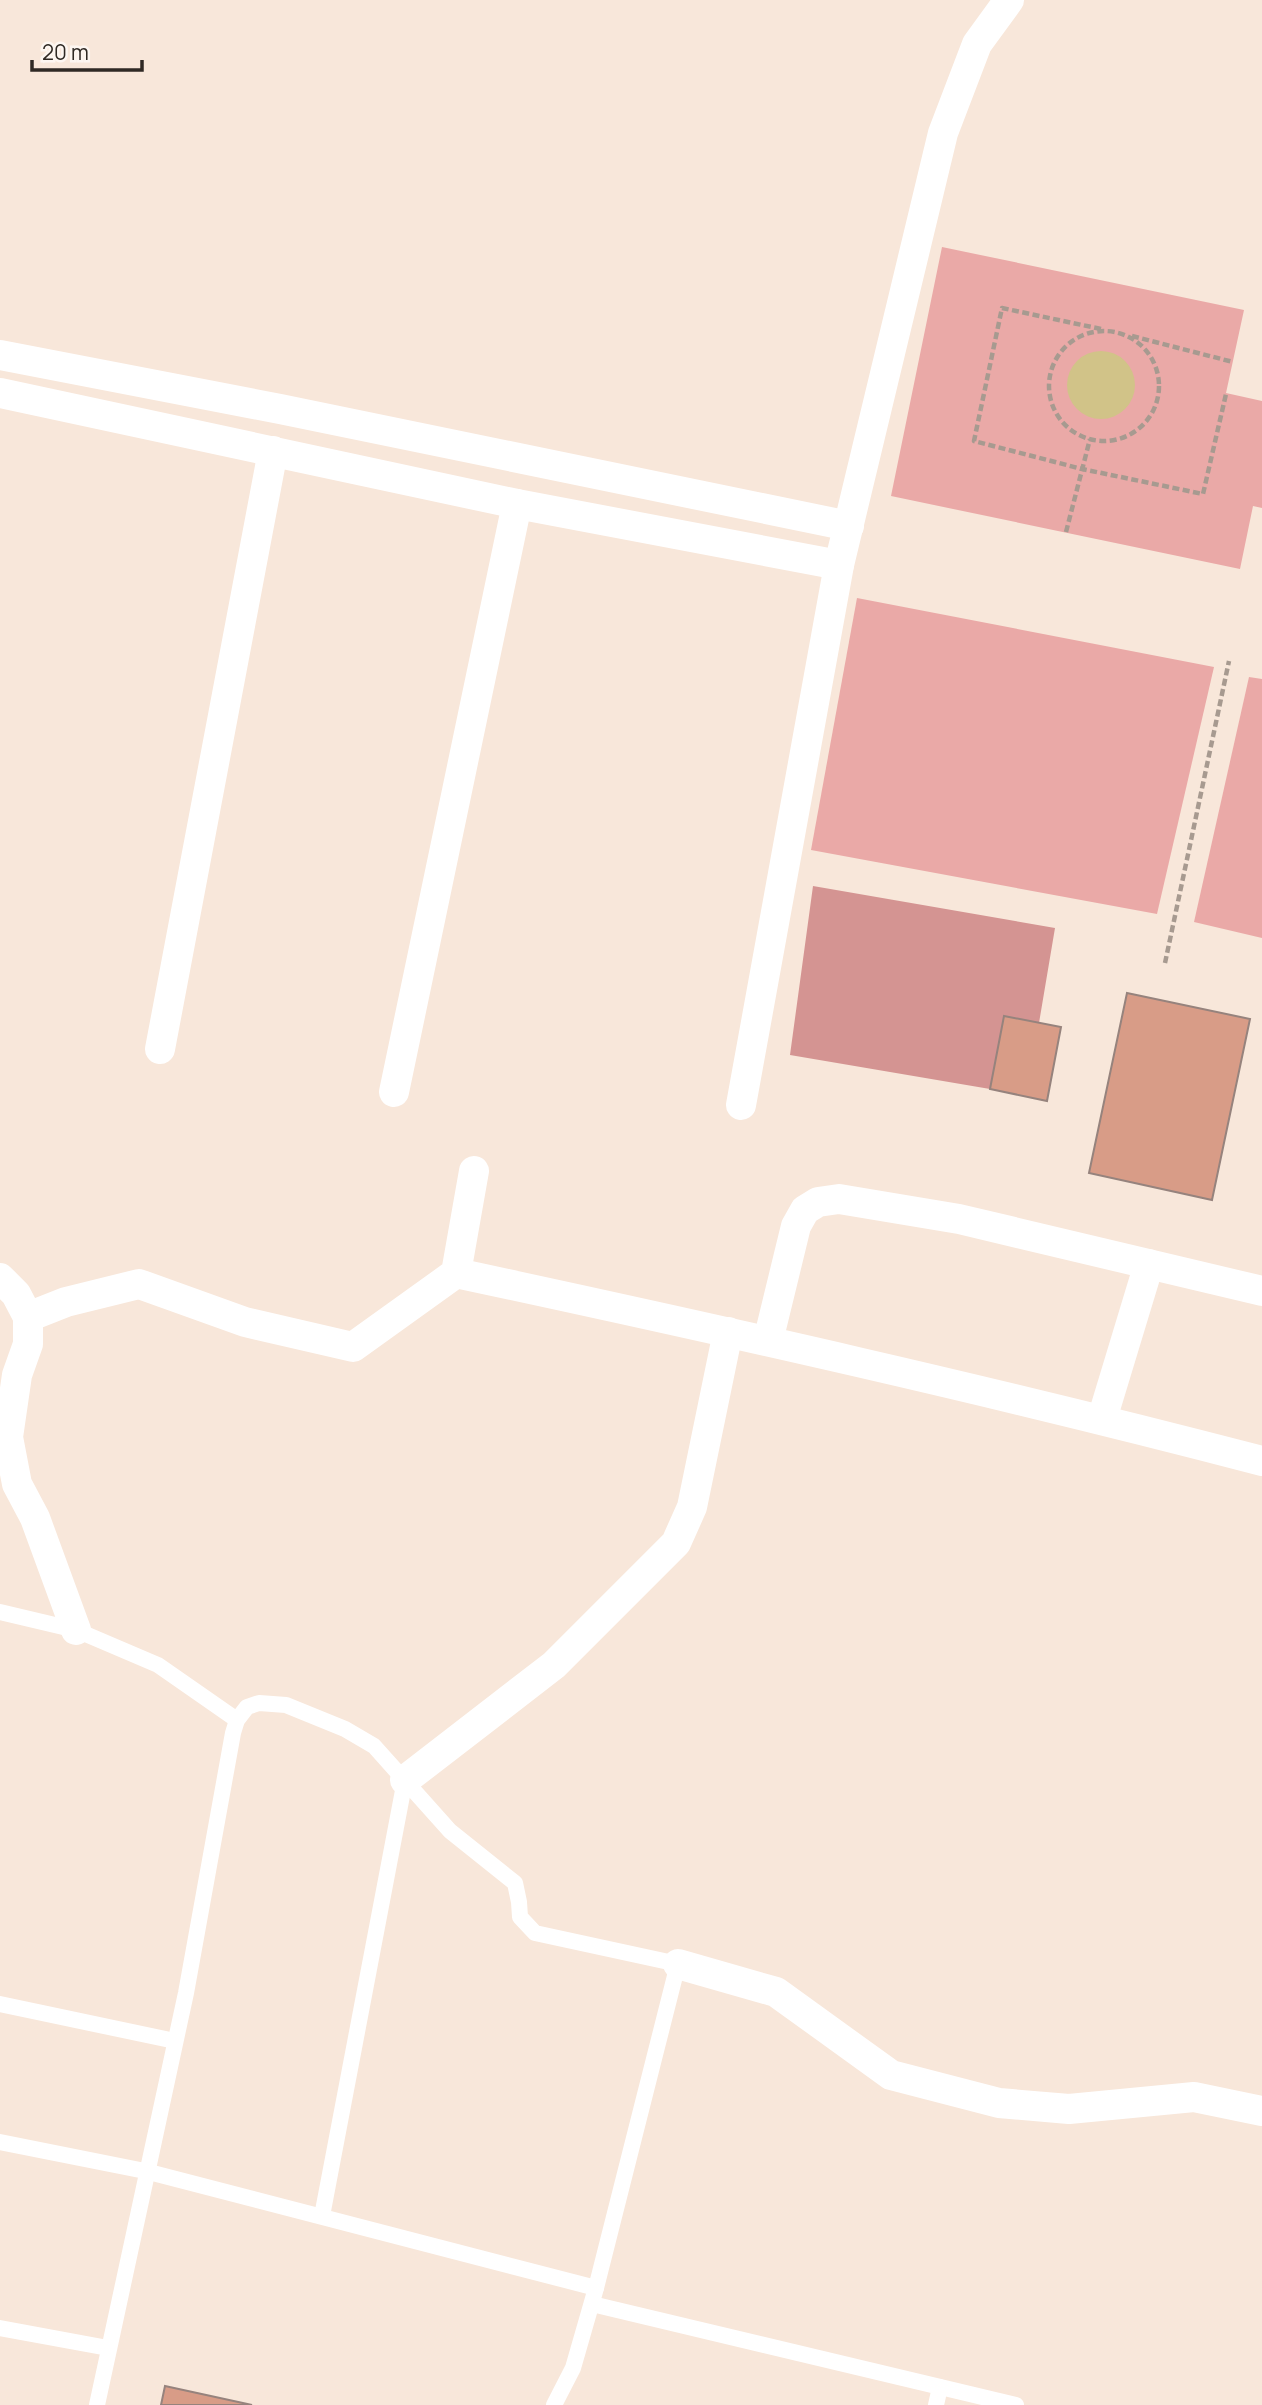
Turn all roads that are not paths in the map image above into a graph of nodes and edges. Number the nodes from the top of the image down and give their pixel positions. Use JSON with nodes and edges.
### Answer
{"nodes":[{"id":1,"x":1009,"y":0,"type":"edge"},
{"id":2,"x":0,"y":355,"type":"edge"},
{"id":3,"x":0,"y":393,"type":"edge"},
{"id":4,"x":273,"y":451,"type":"junction"},
{"id":5,"x":517,"y":505,"type":"junction"},
{"id":6,"x":849,"y":526,"type":"junction"},
{"id":7,"x":839,"y":565,"type":"junction"},
{"id":8,"x":160,"y":1049,"type":"dead end"},
{"id":9,"x":394,"y":1092,"type":"dead end"},
{"id":10,"x":741,"y":1105,"type":"dead end"},
{"id":11,"x":474,"y":1171,"type":"dead end"},
{"id":12,"x":1149,"y":1264,"type":"junction"},
{"id":13,"x":456,"y":1273,"type":"junction"},
{"id":14,"x":0,"y":1278,"type":"edge"},
{"id":15,"x":1262,"y":1291,"type":"edge"},
{"id":16,"x":28,"y":1317,"type":"junction"},
{"id":17,"x":728,"y":1332,"type":"junction"},
{"id":18,"x":768,"y":1341,"type":"junction"},
{"id":19,"x":1102,"y":1419,"type":"junction"},
{"id":20,"x":1262,"y":1461,"type":"edge"},
{"id":21,"x":0,"y":1612,"type":"edge"},
{"id":22,"x":76,"y":1630,"type":"junction"},
{"id":23,"x":237,"y":1720,"type":"junction"},
{"id":24,"x":405,"y":1780,"type":"junction"},
{"id":25,"x":678,"y":1964,"type":"junction"},
{"id":26,"x":0,"y":2004,"type":"edge"},
{"id":27,"x":174,"y":2041,"type":"junction"},
{"id":28,"x":1262,"y":2111,"type":"edge"},
{"id":29,"x":0,"y":2142,"type":"edge"},
{"id":30,"x":145,"y":2171,"type":"junction"},
{"id":31,"x":322,"y":2216,"type":"junction"},
{"id":32,"x":596,"y":2288,"type":"junction"},
{"id":33,"x":592,"y":2304,"type":"junction"},
{"id":34,"x":0,"y":2328,"type":"edge"},
{"id":35,"x":108,"y":2348,"type":"junction"},
{"id":36,"x":940,"y":2387,"type":"junction"},
{"id":37,"x":97,"y":2405,"type":"edge"},
{"id":38,"x":554,"y":2405,"type":"edge"},
{"id":39,"x":936,"y":2405,"type":"edge"},
{"id":40,"x":1016,"y":2405,"type":"edge"}],
"edges":[{"from":1,"to":6,"type":"street"},
{"from":2,"to":6,"type":"street"},
{"from":3,"to":4,"type":"street"},
{"from":4,"to":5,"type":"street"},
{"from":4,"to":8,"type":"street"},
{"from":5,"to":7,"type":"street"},
{"from":5,"to":9,"type":"street"},
{"from":6,"to":7,"type":"street"},
{"from":7,"to":10,"type":"street"},
{"from":11,"to":13,"type":"street"},
{"from":12,"to":15,"type":"street"},
{"from":12,"to":18,"type":"street"},
{"from":12,"to":19,"type":"street"},
{"from":13,"to":16,"type":"street"},
{"from":13,"to":17,"type":"street"},
{"from":14,"to":16,"type":"street"},
{"from":16,"to":22,"type":"street"},
{"from":17,"to":18,"type":"street"},
{"from":17,"to":24,"type":"street"},
{"from":18,"to":19,"type":"street"},
{"from":19,"to":20,"type":"street"},
{"from":21,"to":22,"type":"lane"},
{"from":22,"to":23,"type":"lane"},
{"from":23,"to":24,"type":"lane"},
{"from":23,"to":27,"type":"lane"},
{"from":24,"to":25,"type":"lane"},
{"from":24,"to":31,"type":"lane"},
{"from":25,"to":28,"type":"street"},
{"from":25,"to":32,"type":"lane"},
{"from":26,"to":27,"type":"lane"},
{"from":27,"to":30,"type":"lane"},
{"from":29,"to":30,"type":"lane"},
{"from":30,"to":31,"type":"lane"},
{"from":30,"to":35,"type":"lane"},
{"from":31,"to":32,"type":"lane"},
{"from":32,"to":33,"type":"lane"},
{"from":33,"to":36,"type":"lane"},
{"from":33,"to":38,"type":"lane"},
{"from":34,"to":35,"type":"lane"},
{"from":35,"to":37,"type":"lane"},
{"from":36,"to":39,"type":"lane"},
{"from":36,"to":40,"type":"lane"}]}
